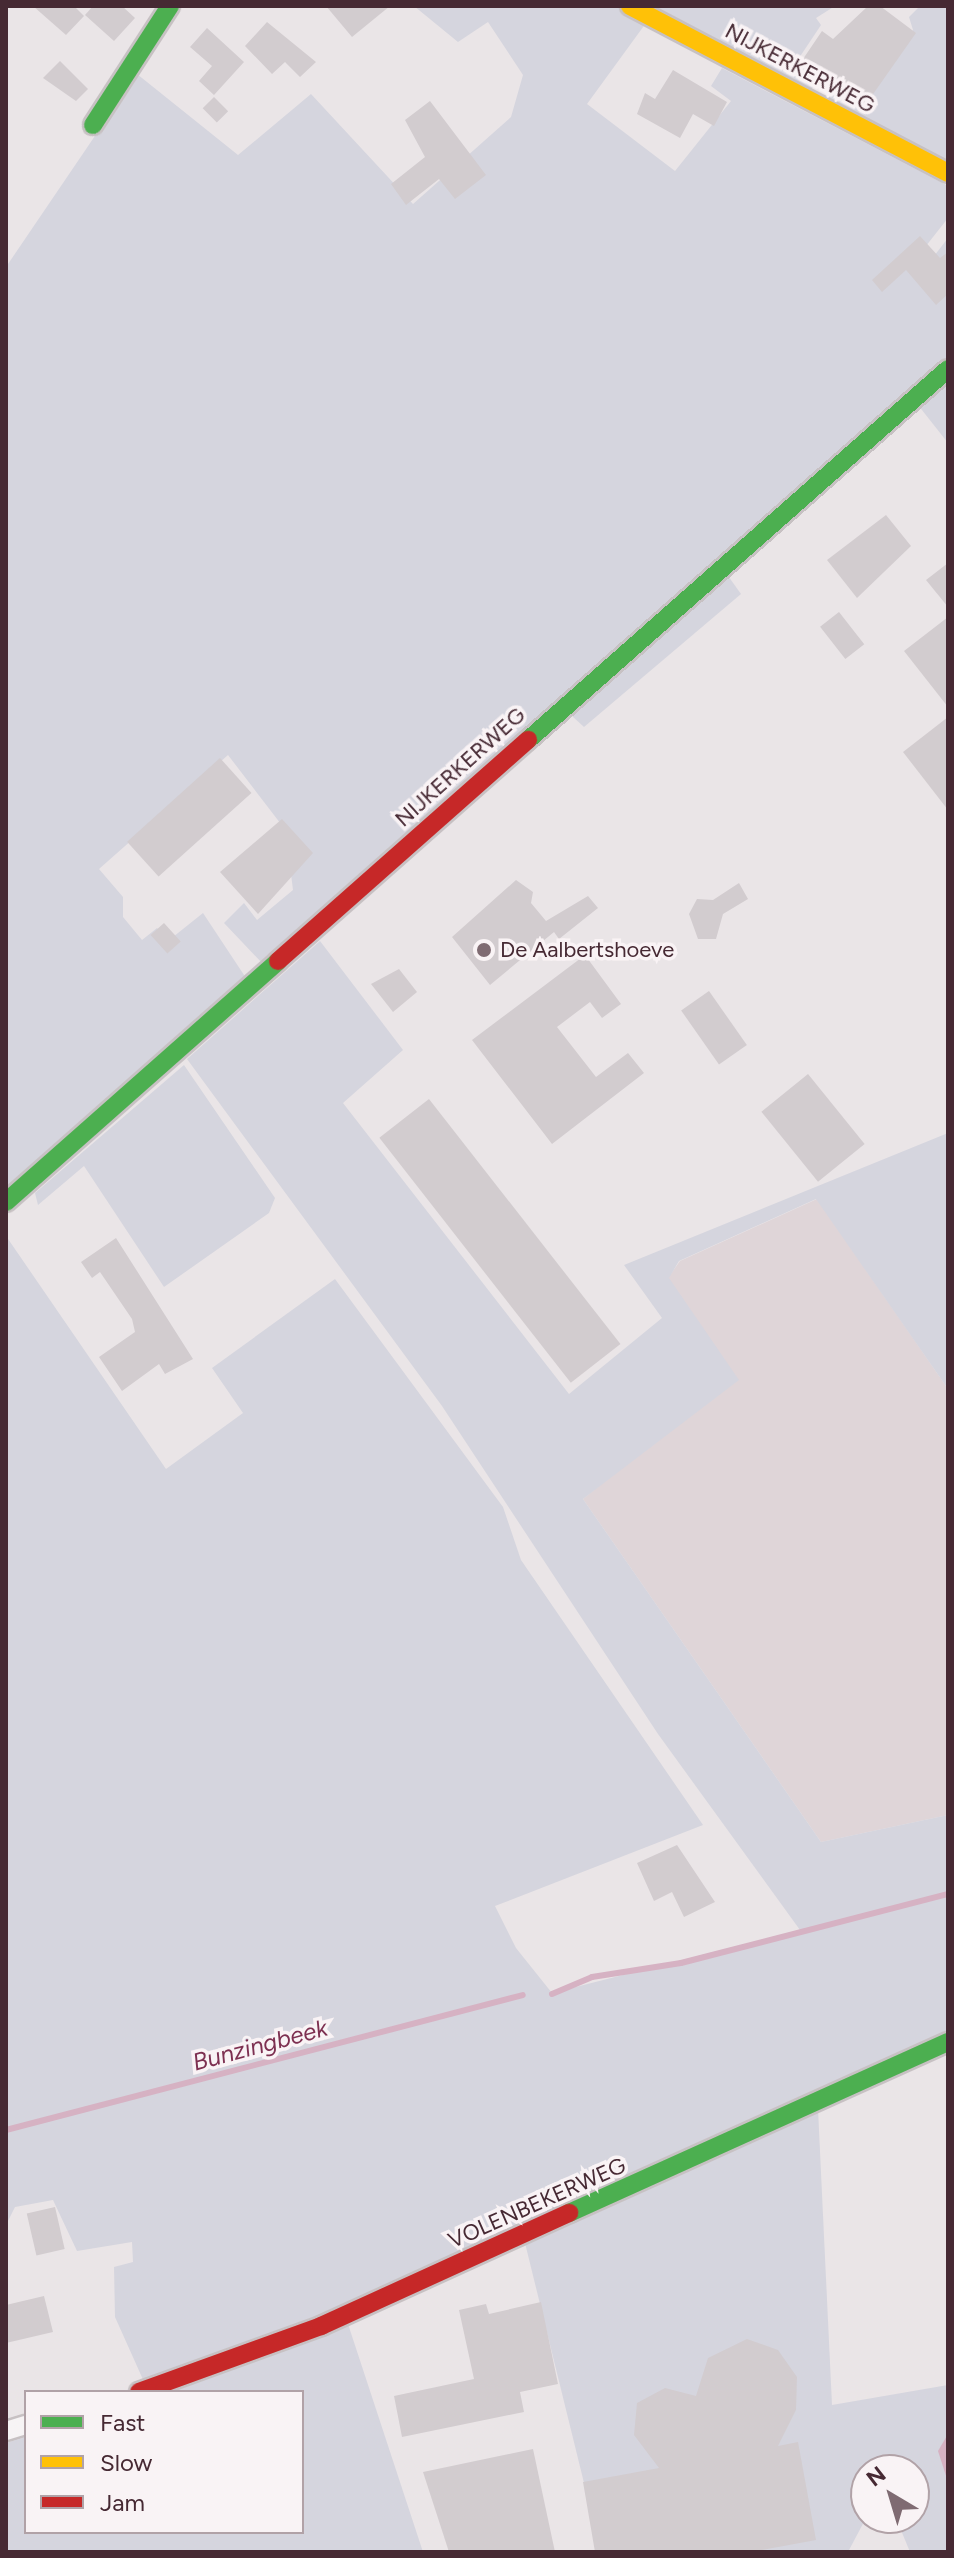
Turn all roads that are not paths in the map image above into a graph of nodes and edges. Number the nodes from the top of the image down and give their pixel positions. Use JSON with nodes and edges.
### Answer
{"nodes":[{"id":1,"x":170,"y":6,"type":"edge"},
{"id":2,"x":630,"y":6,"type":"edge"},
{"id":3,"x":93,"y":125,"type":"dead end"},
{"id":4,"x":948,"y":173,"type":"edge"},
{"id":5,"x":948,"y":369,"type":"edge"},
{"id":6,"x":6,"y":1202,"type":"edge"},
{"id":7,"x":948,"y":2042,"type":"edge"},
{"id":8,"x":145,"y":2390,"type":"edge"}],
"edges":[{"from":1,"to":3,"type":"street"},
{"from":2,"to":4,"type":"street","name":"NIJKERKERWEG"},
{"from":5,"to":6,"type":"street","name":"NIJKERKERWEG"},
{"from":7,"to":8,"type":"street","name":"VOLENBEKERWEG"}]}
